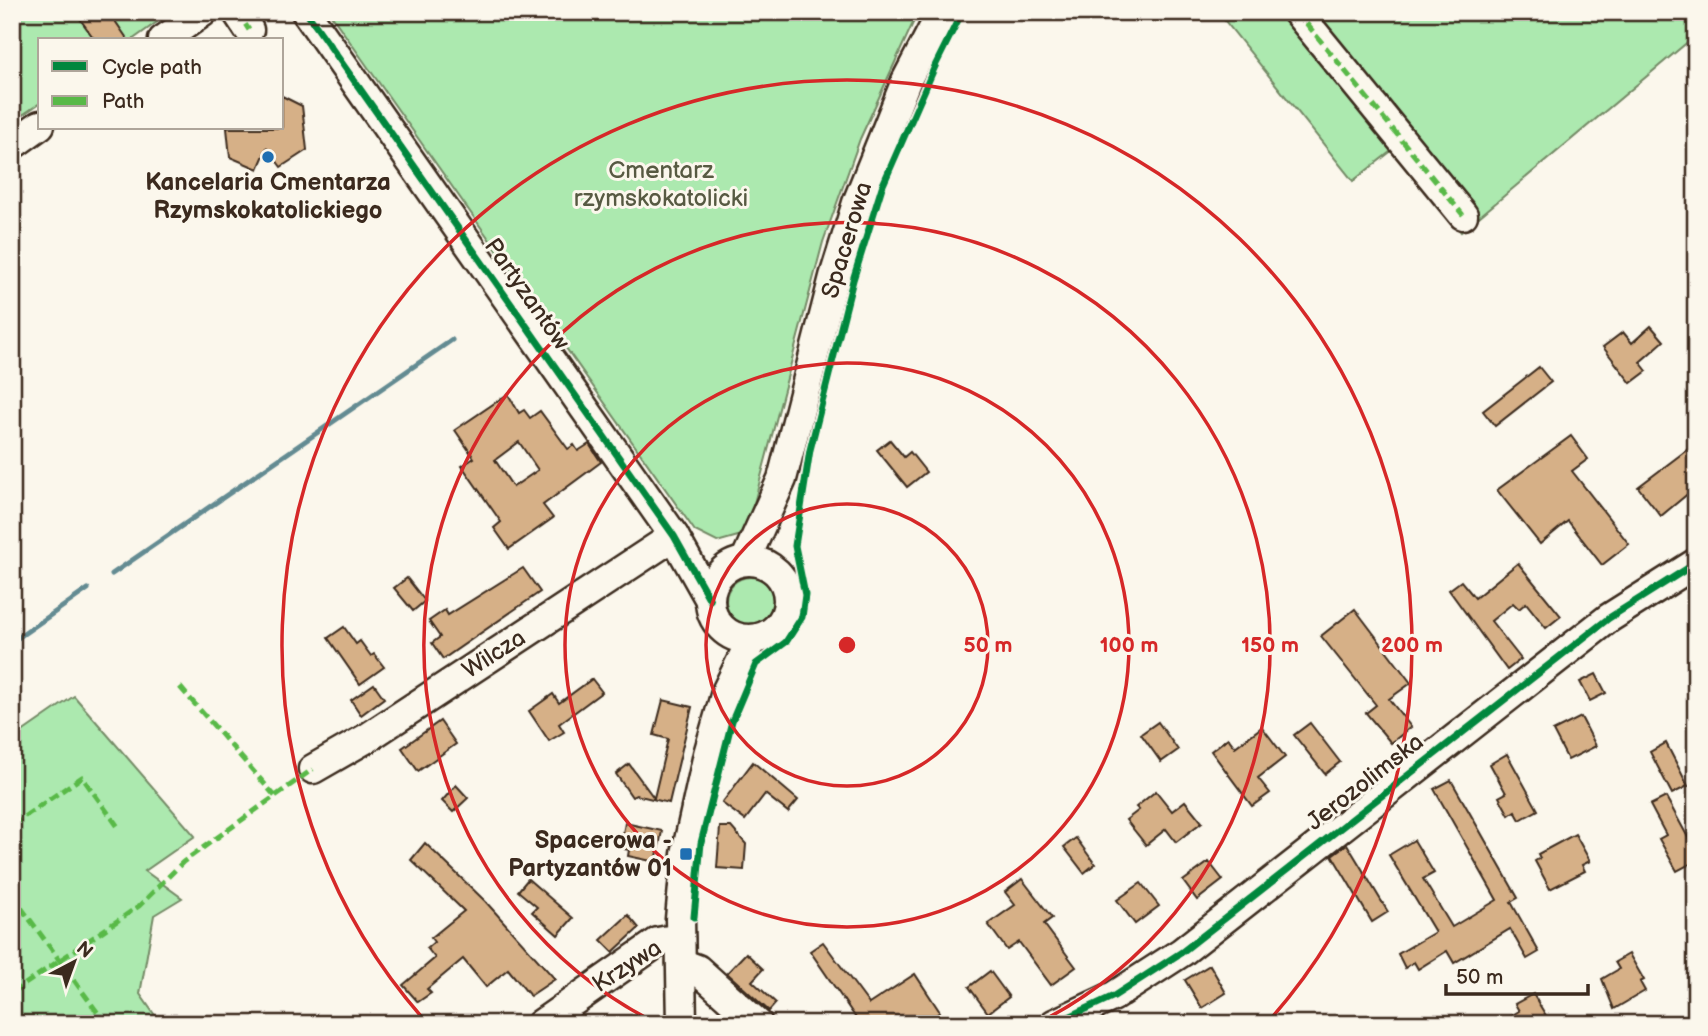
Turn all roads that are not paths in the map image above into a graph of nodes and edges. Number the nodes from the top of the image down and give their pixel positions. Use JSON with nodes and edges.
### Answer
{"nodes":[{"id":1,"x":203,"y":12,"type":"edge"},
{"id":2,"x":306,"y":12,"type":"edge"},
{"id":3,"x":942,"y":12,"type":"edge"},
{"id":4,"x":1297,"y":12,"type":"edge"},
{"id":5,"x":166,"y":38,"type":"edge"},
{"id":6,"x":38,"y":126,"type":"edge"},
{"id":7,"x":12,"y":145,"type":"edge"},
{"id":8,"x":1463,"y":215,"type":"dead end"},
{"id":9,"x":674,"y":536,"type":"junction"},
{"id":10,"x":1696,"y":562,"type":"edge"},
{"id":11,"x":746,"y":566,"type":"junction"},
{"id":12,"x":710,"y":600,"type":"junction"},
{"id":13,"x":724,"y":629,"type":"junction"},
{"id":14,"x":752,"y":639,"type":"junction"},
{"id":15,"x":726,"y":692,"type":"junction"},
{"id":16,"x":313,"y":769,"type":"dead end"},
{"id":17,"x":680,"y":950,"type":"junction"},
{"id":18,"x":541,"y":1024,"type":"edge"},
{"id":19,"x":682,"y":1024,"type":"edge"},
{"id":20,"x":758,"y":1024,"type":"edge"},
{"id":21,"x":1054,"y":1024,"type":"edge"}],
"edges":[{"from":1,"to":5,"type":"street"},
{"from":2,"to":9,"type":"street","name":"Partyzantów"},
{"from":3,"to":11,"type":"street","name":"Spacerowa"},
{"from":4,"to":8,"type":"street"},
{"from":6,"to":7,"type":"street"},
{"from":9,"to":11,"type":"street","name":"Partyzantów"},
{"from":9,"to":12,"type":"street","name":"Partyzantów"},
{"from":9,"to":16,"type":"street","name":"Wilcza"},
{"from":10,"to":21,"type":"street","name":"Jerozolimska"},
{"from":11,"to":12,"type":"street"},
{"from":11,"to":14,"type":"street"},
{"from":12,"to":13,"type":"street"},
{"from":13,"to":14,"type":"street"},
{"from":13,"to":15,"type":"street"},
{"from":14,"to":15,"type":"street"},
{"from":15,"to":17,"type":"street"},
{"from":17,"to":18,"type":"street","name":"Krzywa"},
{"from":17,"to":19,"type":"street"},
{"from":17,"to":20,"type":"street"}]}
